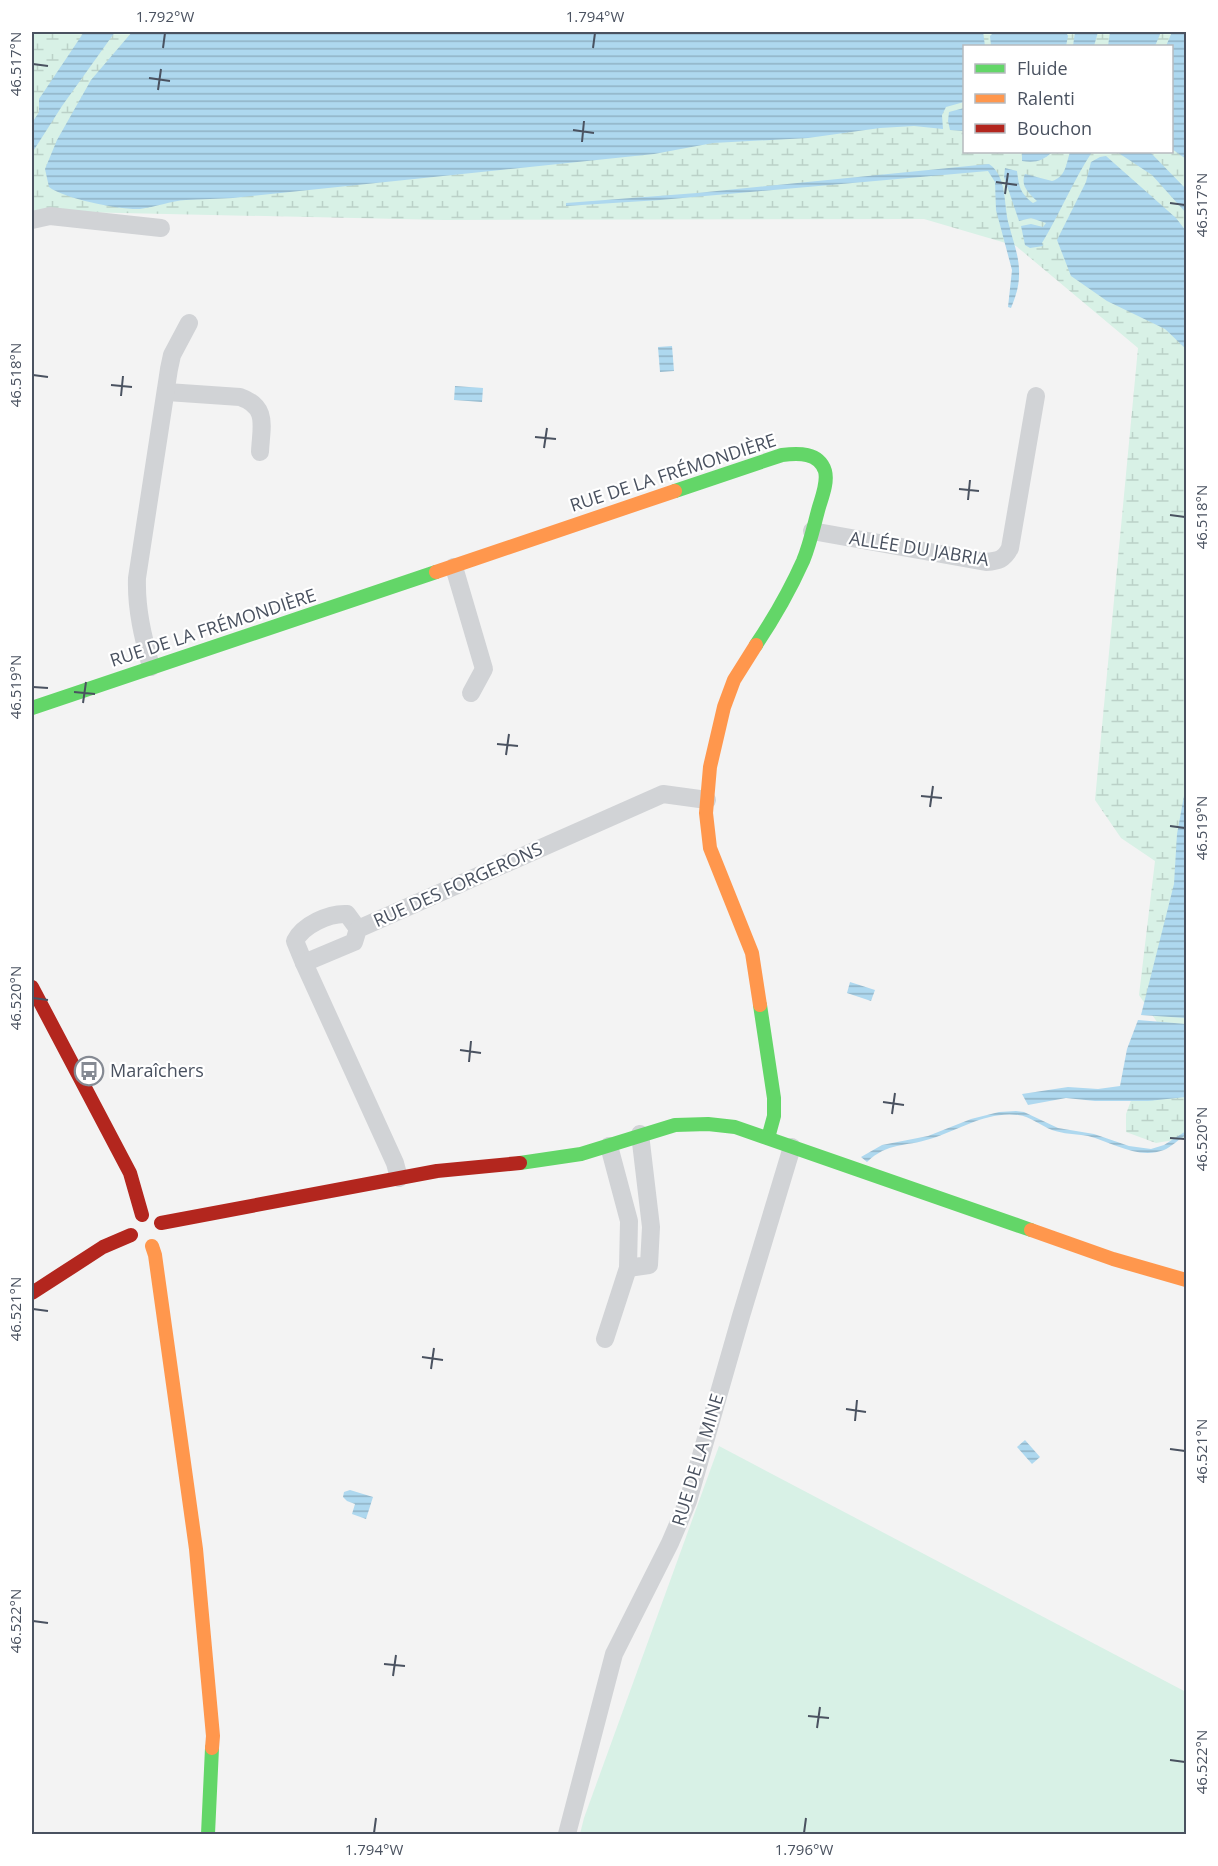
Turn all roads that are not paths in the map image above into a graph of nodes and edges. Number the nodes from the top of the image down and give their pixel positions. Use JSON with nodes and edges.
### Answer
{"nodes":[{"id":1,"x":32,"y":220,"type":"edge"},
{"id":2,"x":161,"y":228,"type":"dead end"},
{"id":3,"x":189,"y":323,"type":"dead end"},
{"id":4,"x":167,"y":392,"type":"junction"},
{"id":5,"x":1036,"y":396,"type":"dead end"},
{"id":6,"x":260,"y":452,"type":"dead end"},
{"id":7,"x":812,"y":531,"type":"junction"},
{"id":8,"x":454,"y":567,"type":"junction"},
{"id":9,"x":151,"y":667,"type":"junction"},
{"id":10,"x":471,"y":693,"type":"dead end"},
{"id":11,"x":32,"y":708,"type":"edge"},
{"id":12,"x":707,"y":800,"type":"junction"},
{"id":13,"x":358,"y":929,"type":"junction"},
{"id":14,"x":304,"y":963,"type":"junction"},
{"id":15,"x":32,"y":987,"type":"edge"},
{"id":16,"x":770,"y":1129,"type":"junction"},
{"id":17,"x":640,"y":1134,"type":"junction"},
{"id":18,"x":609,"y":1146,"type":"junction"},
{"id":19,"x":792,"y":1147,"type":"junction"},
{"id":20,"x":399,"y":1178,"type":"junction"},
{"id":21,"x":142,"y":1215,"type":"junction"},
{"id":22,"x":160,"y":1223,"type":"junction"},
{"id":23,"x":131,"y":1235,"type":"junction"},
{"id":24,"x":152,"y":1246,"type":"junction"},
{"id":25,"x":628,"y":1268,"type":"junction"},
{"id":26,"x":1186,"y":1280,"type":"edge"},
{"id":27,"x":32,"y":1293,"type":"edge"},
{"id":28,"x":606,"y":1339,"type":"dead end"},
{"id":29,"x":208,"y":1834,"type":"edge"},
{"id":30,"x":567,"y":1834,"type":"edge"}],
"edges":[{"from":1,"to":2,"type":"street"},
{"from":3,"to":4,"type":"street"},
{"from":4,"to":6,"type":"street"},
{"from":4,"to":9,"type":"street"},
{"from":5,"to":7,"type":"street","name":"ALLÉE DU JABRIA"},
{"from":7,"to":8,"type":"street","name":"RUE DE LA FRÉMONDIÈRE"},
{"from":7,"to":12,"type":"street","name":"RUE DE LA FRÉMONDIÈRE"},
{"from":8,"to":9,"type":"street","name":"RUE DE LA FRÉMONDIÈRE"},
{"from":8,"to":10,"type":"street"},
{"from":9,"to":11,"type":"street","name":"RUE DE LA FRÉMONDIÈRE"},
{"from":12,"to":13,"type":"street","name":"RUE DES FORGERONS"},
{"from":12,"to":16,"type":"street","name":"RUE DE LA FRÉMONDIÈRE"},
{"from":13,"to":14,"type":"street","name":"RUE DES FORGERONS"},
{"from":13,"to":14,"type":"street"},
{"from":14,"to":20,"type":"street"},
{"from":15,"to":21,"type":"street"},
{"from":16,"to":17,"type":"street"},
{"from":16,"to":19,"type":"street"},
{"from":17,"to":18,"type":"street"},
{"from":17,"to":25,"type":"street"},
{"from":18,"to":20,"type":"street"},
{"from":18,"to":25,"type":"street"},
{"from":19,"to":26,"type":"street"},
{"from":19,"to":30,"type":"street","name":"RUE DE LA MINE"},
{"from":20,"to":22,"type":"street"},
{"from":21,"to":22,"type":"street"},
{"from":21,"to":23,"type":"street"},
{"from":22,"to":24,"type":"street"},
{"from":23,"to":24,"type":"street"},
{"from":23,"to":27,"type":"street"},
{"from":24,"to":29,"type":"street"},
{"from":25,"to":28,"type":"street"}]}
